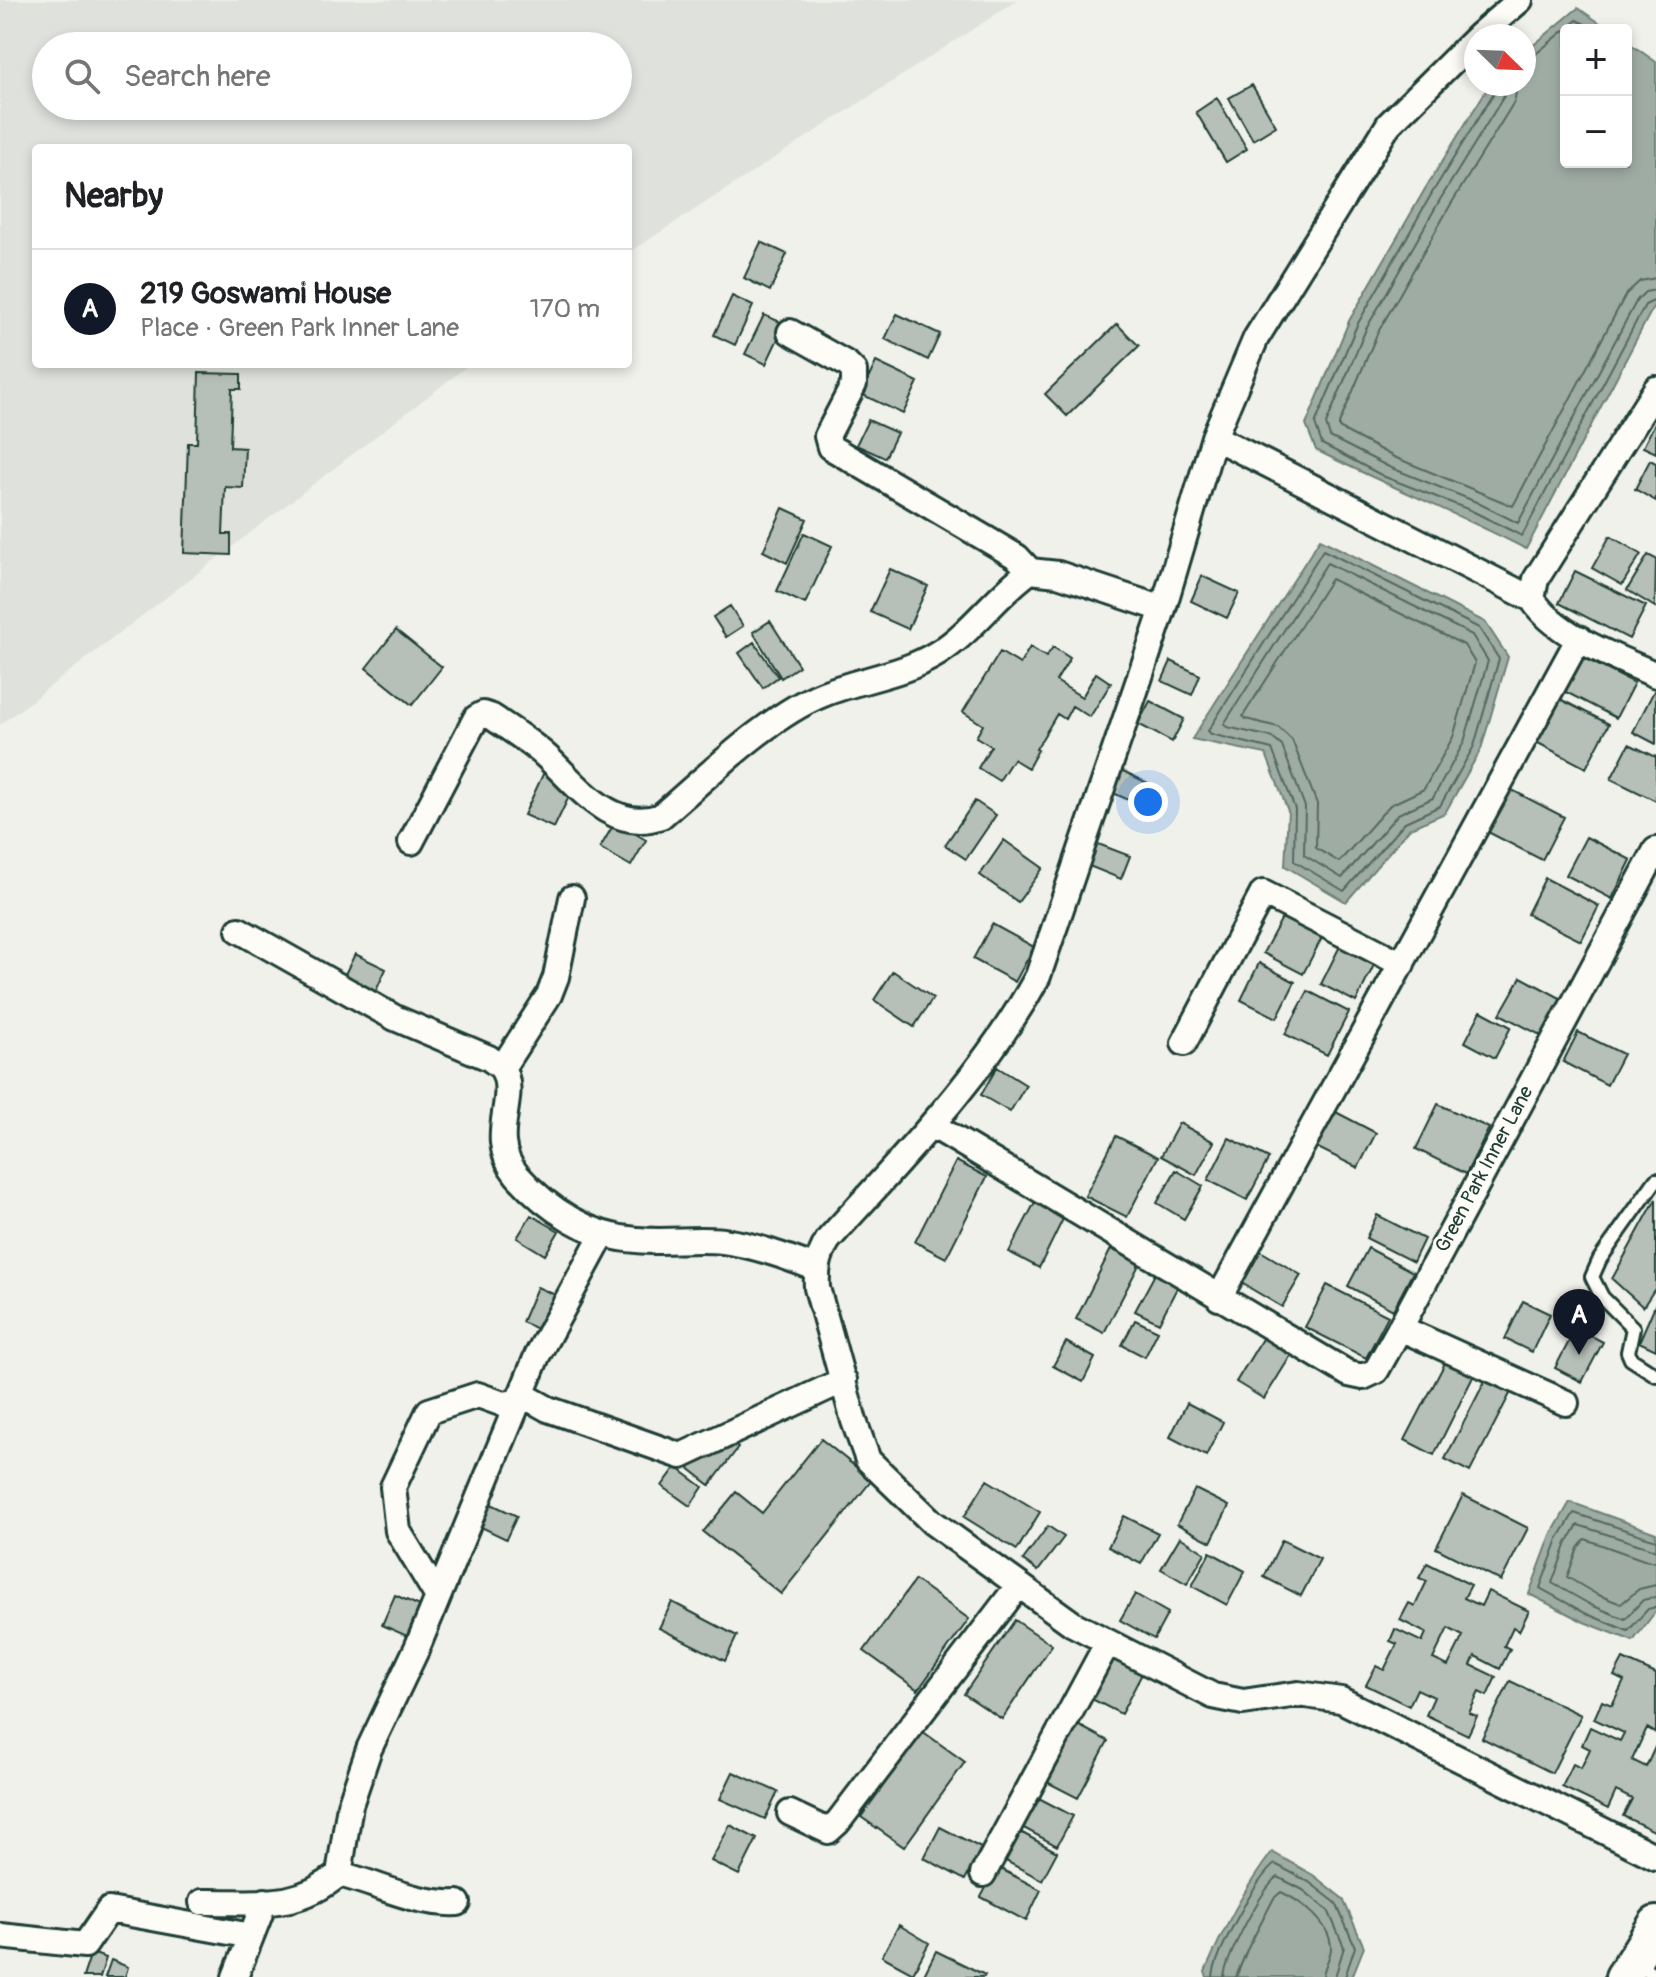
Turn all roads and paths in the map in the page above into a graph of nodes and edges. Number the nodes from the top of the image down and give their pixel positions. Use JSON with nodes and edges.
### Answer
{"nodes":[{"id":1,"x":1520,"y":0,"type":"edge"},
{"id":2,"x":1492,"y":24,"type":"edge"},
{"id":3,"x":1464,"y":50,"type":"edge"},
{"id":4,"x":790,"y":332,"type":"dead end"},
{"id":5,"x":1656,"y":389,"type":"edge"},
{"id":6,"x":1214,"y":437,"type":"junction"},
{"id":7,"x":1030,"y":571,"type":"junction"},
{"id":8,"x":1532,"y":599,"type":"junction"},
{"id":9,"x":1163,"y":609,"type":"junction"},
{"id":10,"x":1579,"y":638,"type":"junction"},
{"id":11,"x":1656,"y":675,"type":"edge"},
{"id":12,"x":411,"y":842,"type":"dead end"},
{"id":13,"x":1656,"y":850,"type":"edge"},
{"id":14,"x":572,"y":898,"type":"dead end"},
{"id":15,"x":239,"y":930,"type":"dead end"},
{"id":16,"x":1402,"y":964,"type":"junction"},
{"id":17,"x":1184,"y":1043,"type":"dead end"},
{"id":18,"x":502,"y":1068,"type":"junction"},
{"id":19,"x":932,"y":1125,"type":"junction"},
{"id":20,"x":1656,"y":1180,"type":"edge"},
{"id":21,"x":603,"y":1234,"type":"junction"},
{"id":22,"x":816,"y":1268,"type":"junction"},
{"id":23,"x":1219,"y":1298,"type":"junction"},
{"id":24,"x":1400,"y":1328,"type":"junction"},
{"id":25,"x":1656,"y":1375,"type":"edge"},
{"id":26,"x":844,"y":1380,"type":"junction"},
{"id":27,"x":520,"y":1398,"type":"junction"},
{"id":28,"x":1566,"y":1403,"type":"dead end"},
{"id":29,"x":1018,"y":1586,"type":"junction"},
{"id":30,"x":438,"y":1597,"type":"junction"},
{"id":31,"x":1108,"y":1642,"type":"junction"},
{"id":32,"x":790,"y":1813,"type":"dead end"},
{"id":33,"x":1656,"y":1857,"type":"edge"},
{"id":34,"x":339,"y":1874,"type":"junction"},
{"id":35,"x":983,"y":1874,"type":"dead end"},
{"id":36,"x":265,"y":1901,"type":"junction"},
{"id":37,"x":202,"y":1902,"type":"dead end"},
{"id":38,"x":458,"y":1903,"type":"dead end"},
{"id":39,"x":1656,"y":1924,"type":"edge"},
{"id":40,"x":0,"y":1936,"type":"edge"},
{"id":41,"x":251,"y":1936,"type":"junction"},
{"id":42,"x":1638,"y":1971,"type":"edge"},
{"id":43,"x":235,"y":1977,"type":"edge"}],
"edges":[{"from":1,"to":2,"type":"street"},
{"from":3,"to":6,"type":"street"},
{"from":4,"to":7,"type":"street"},
{"from":5,"to":8,"type":"street"},
{"from":6,"to":8,"type":"street"},
{"from":6,"to":9,"type":"street"},
{"from":7,"to":9,"type":"street"},
{"from":7,"to":12,"type":"street"},
{"from":8,"to":10,"type":"street"},
{"from":9,"to":19,"type":"street"},
{"from":10,"to":11,"type":"street"},
{"from":10,"to":16,"type":"street"},
{"from":13,"to":24,"type":"street","name":"Green Park Inner Lane"},
{"from":14,"to":18,"type":"street"},
{"from":15,"to":18,"type":"street"},
{"from":16,"to":17,"type":"street"},
{"from":16,"to":23,"type":"street"},
{"from":18,"to":21,"type":"street"},
{"from":19,"to":22,"type":"street"},
{"from":19,"to":23,"type":"street"},
{"from":20,"to":25,"type":"lane"},
{"from":21,"to":22,"type":"street"},
{"from":21,"to":27,"type":"street"},
{"from":22,"to":26,"type":"street"},
{"from":23,"to":24,"type":"street","name":"Green Park Inner Lane"},
{"from":24,"to":28,"type":"street"},
{"from":26,"to":27,"type":"street"},
{"from":26,"to":29,"type":"street"},
{"from":27,"to":30,"type":"street"},
{"from":27,"to":30,"type":"street"},
{"from":29,"to":31,"type":"street"},
{"from":29,"to":32,"type":"street"},
{"from":30,"to":34,"type":"street"},
{"from":31,"to":33,"type":"street"},
{"from":31,"to":35,"type":"street"},
{"from":34,"to":36,"type":"street"},
{"from":34,"to":38,"type":"street"},
{"from":36,"to":37,"type":"street"},
{"from":36,"to":41,"type":"street"},
{"from":39,"to":42,"type":"main road"},
{"from":40,"to":41,"type":"street"},
{"from":41,"to":43,"type":"street"}]}
